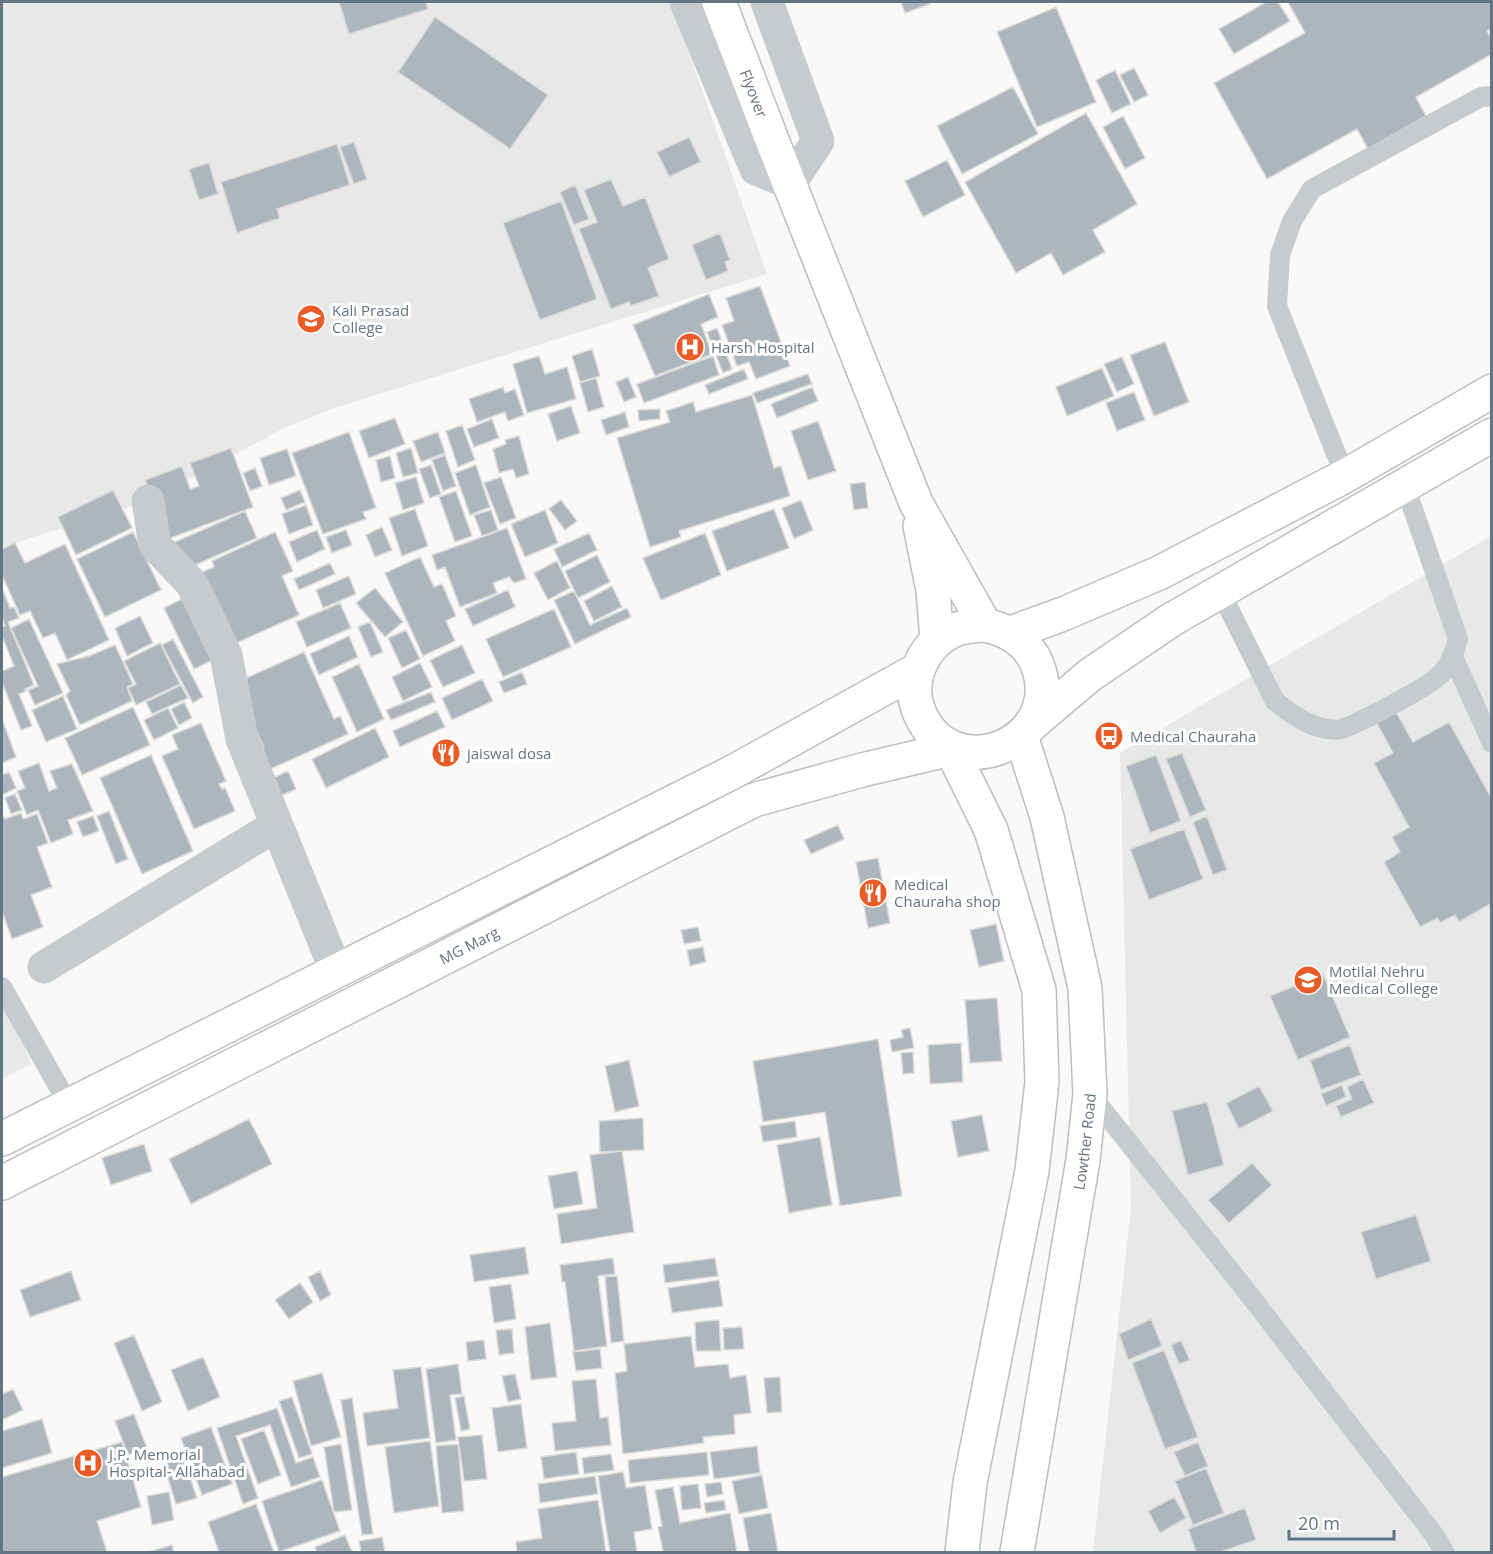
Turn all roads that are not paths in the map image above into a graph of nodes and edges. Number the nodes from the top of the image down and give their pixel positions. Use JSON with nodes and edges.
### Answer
{"nodes":[{"id":1,"x":686,"y":2,"type":"edge"},
{"id":2,"x":719,"y":2,"type":"edge"},
{"id":3,"x":766,"y":2,"type":"edge"},
{"id":4,"x":1491,"y":96,"type":"edge"},
{"id":5,"x":790,"y":183,"type":"junction"},
{"id":6,"x":1491,"y":391,"type":"edge"},
{"id":7,"x":1491,"y":435,"type":"edge"},
{"id":8,"x":1345,"y":476,"type":"junction"},
{"id":9,"x":1405,"y":486,"type":"junction"},
{"id":10,"x":148,"y":501,"type":"dead end"},
{"id":11,"x":916,"y":503,"type":"junction"},
{"id":12,"x":1220,"y":591,"type":"junction"},
{"id":13,"x":998,"y":629,"type":"junction"},
{"id":14,"x":937,"y":640,"type":"junction"},
{"id":15,"x":1453,"y":657,"type":"junction"},
{"id":16,"x":917,"y":670,"type":"junction"},
{"id":17,"x":1027,"y":730,"type":"junction"},
{"id":18,"x":1491,"y":743,"type":"edge"},
{"id":19,"x":951,"y":749,"type":"junction"},
{"id":20,"x":277,"y":825,"type":"junction"},
{"id":21,"x":44,"y":967,"type":"dead end"},
{"id":22,"x":336,"y":971,"type":"junction"},
{"id":23,"x":2,"y":987,"type":"edge"},
{"id":24,"x":1090,"y":1094,"type":"junction"},
{"id":25,"x":69,"y":1105,"type":"junction"},
{"id":26,"x":2,"y":1139,"type":"edge"},
{"id":27,"x":2,"y":1183,"type":"edge"},
{"id":28,"x":962,"y":1552,"type":"edge"},
{"id":29,"x":1017,"y":1552,"type":"edge"},
{"id":30,"x":1444,"y":1552,"type":"edge"}],
"edges":[{"from":1,"to":5,"type":"street"},
{"from":2,"to":5,"type":"main road","name":"Flyover"},
{"from":3,"to":5,"type":"street"},
{"from":4,"to":8,"type":"lane"},
{"from":5,"to":11,"type":"main road","name":"Flyover"},
{"from":6,"to":8,"type":"main road"},
{"from":7,"to":9,"type":"main road"},
{"from":8,"to":13,"type":"main road"},
{"from":9,"to":12,"type":"main road"},
{"from":9,"to":15,"type":"lane"},
{"from":10,"to":20,"type":"street"},
{"from":11,"to":13,"type":"main road"},
{"from":11,"to":14,"type":"main road"},
{"from":12,"to":15,"type":"lane"},
{"from":12,"to":17,"type":"main road"},
{"from":13,"to":14,"type":"main road"},
{"from":13,"to":17,"type":"main road"},
{"from":14,"to":16,"type":"main road"},
{"from":15,"to":18,"type":"lane"},
{"from":16,"to":19,"type":"main road"},
{"from":16,"to":22,"type":"main road"},
{"from":17,"to":19,"type":"main road"},
{"from":17,"to":24,"type":"main road","name":"Lowther Road"},
{"from":19,"to":27,"type":"main road","name":"MG Marg"},
{"from":19,"to":28,"type":"main road"},
{"from":20,"to":21,"type":"street"},
{"from":20,"to":22,"type":"street"},
{"from":22,"to":25,"type":"main road"},
{"from":23,"to":25,"type":"lane"},
{"from":24,"to":29,"type":"main road","name":"Lowther Road"},
{"from":24,"to":30,"type":"lane"},
{"from":25,"to":26,"type":"main road"}]}
